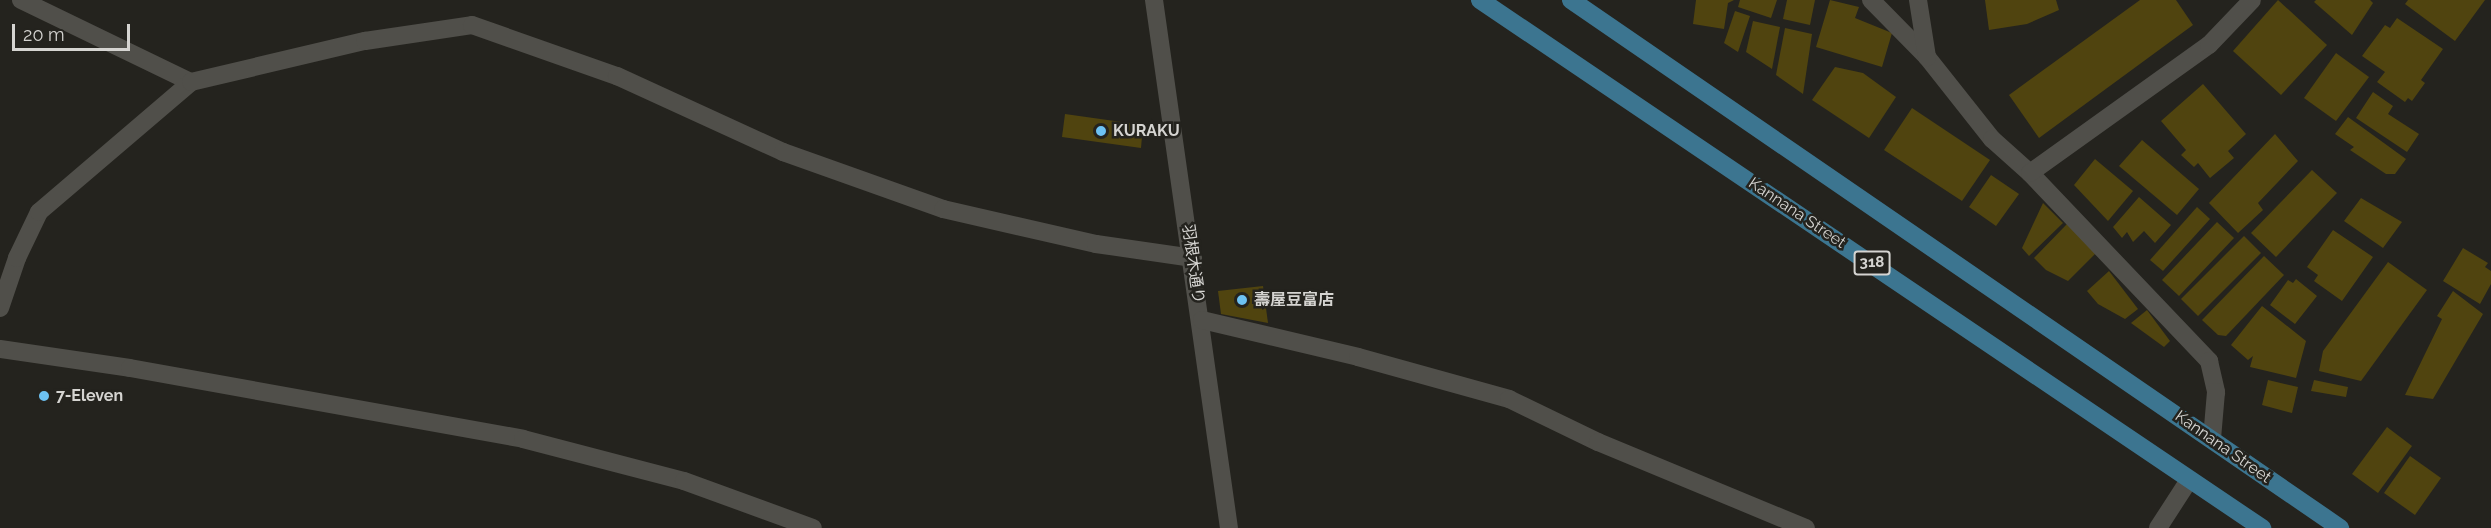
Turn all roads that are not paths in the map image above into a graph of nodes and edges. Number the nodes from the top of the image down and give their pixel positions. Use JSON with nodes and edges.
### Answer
{"nodes":[{"id":1,"x":21,"y":0,"type":"edge"},
{"id":2,"x":1154,"y":0,"type":"edge"},
{"id":3,"x":1480,"y":0,"type":"edge"},
{"id":4,"x":1571,"y":0,"type":"edge"},
{"id":5,"x":1871,"y":0,"type":"edge"},
{"id":6,"x":1918,"y":0,"type":"edge"},
{"id":7,"x":2252,"y":0,"type":"edge"},
{"id":8,"x":1927,"y":57,"type":"junction"},
{"id":9,"x":191,"y":82,"type":"junction"},
{"id":10,"x":2030,"y":173,"type":"junction"},
{"id":11,"x":1193,"y":258,"type":"junction"},
{"id":12,"x":0,"y":308,"type":"edge"},
{"id":13,"x":1202,"y":321,"type":"junction"},
{"id":14,"x":0,"y":349,"type":"edge"},
{"id":15,"x":2212,"y":440,"type":"junction"},
{"id":16,"x":2189,"y":480,"type":"junction"},
{"id":17,"x":813,"y":528,"type":"edge"},
{"id":18,"x":1229,"y":528,"type":"edge"},
{"id":19,"x":1806,"y":528,"type":"edge"},
{"id":20,"x":2158,"y":528,"type":"edge"},
{"id":21,"x":2262,"y":528,"type":"edge"},
{"id":22,"x":2340,"y":528,"type":"edge"}],
"edges":[{"from":1,"to":9,"type":"street"},
{"from":2,"to":11,"type":"street","name":"羽根木通り"},
{"from":3,"to":16,"type":"main road","name":"Kannana Street","number":"318"},
{"from":4,"to":15,"type":"main road","name":"Kannana Street","number":"318"},
{"from":5,"to":8,"type":"street"},
{"from":6,"to":8,"type":"street"},
{"from":7,"to":10,"type":"street"},
{"from":8,"to":10,"type":"street"},
{"from":9,"to":11,"type":"street"},
{"from":9,"to":12,"type":"street"},
{"from":10,"to":15,"type":"street"},
{"from":11,"to":13,"type":"street","name":"羽根木通り"},
{"from":13,"to":18,"type":"street","name":"羽根木通り"},
{"from":13,"to":19,"type":"street"},
{"from":14,"to":17,"type":"street"},
{"from":15,"to":22,"type":"main road","name":"Kannana Street","number":"318"},
{"from":16,"to":20,"type":"street"},
{"from":16,"to":21,"type":"main road","name":"Kannana Street","number":"318"}]}
